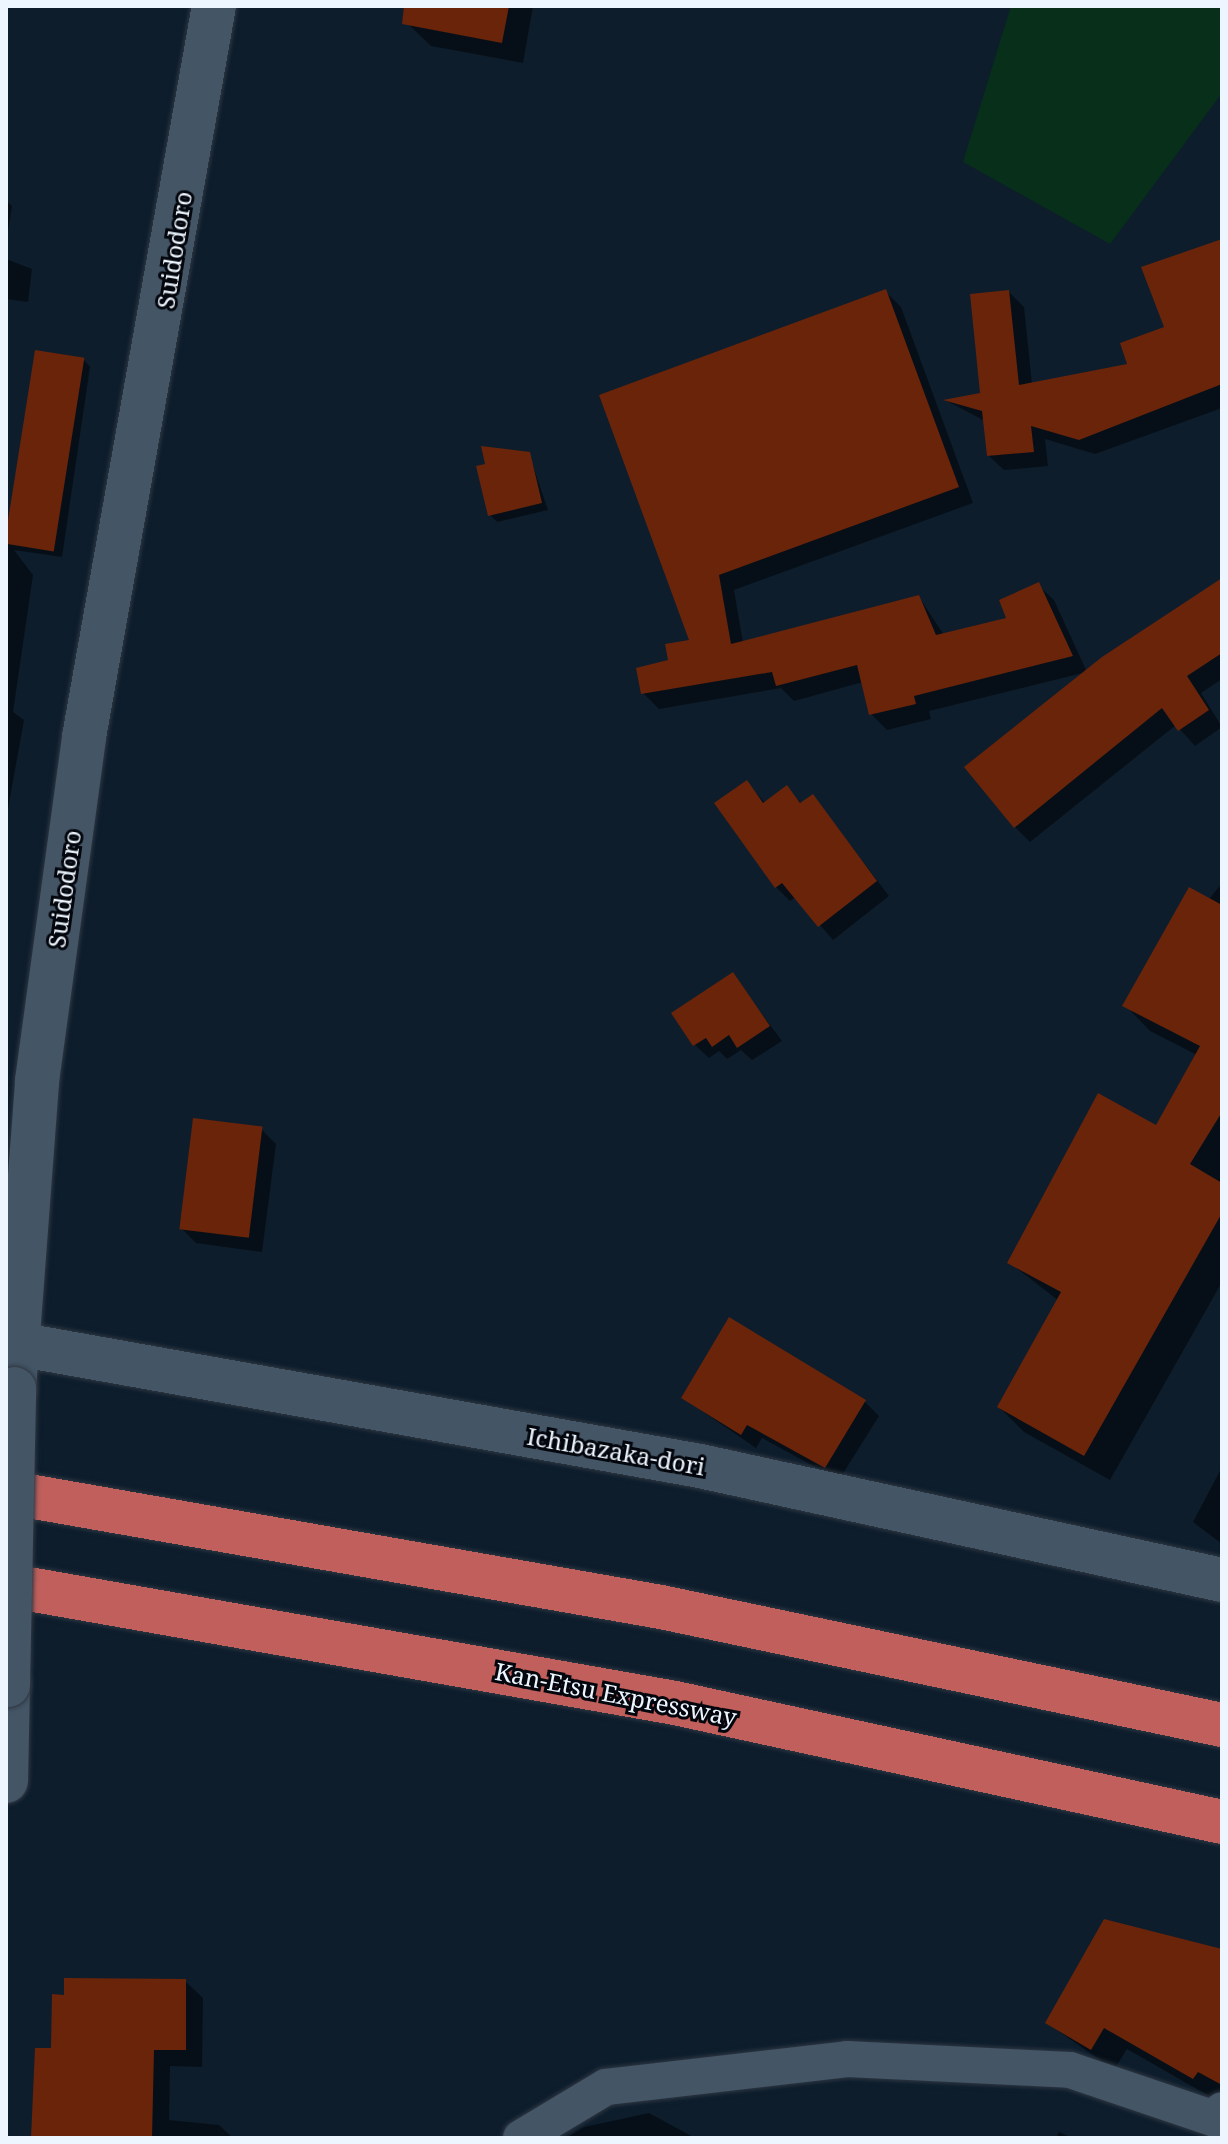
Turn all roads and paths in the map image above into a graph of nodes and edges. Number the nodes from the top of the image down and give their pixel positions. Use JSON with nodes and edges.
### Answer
{"nodes":[{"id":1,"x":214,"y":6,"type":"edge"},
{"id":2,"x":11,"y":1342,"type":"edge"},
{"id":3,"x":6,"y":1492,"type":"edge"},
{"id":4,"x":1222,"y":1580,"type":"edge"},
{"id":5,"x":6,"y":1585,"type":"edge"},
{"id":6,"x":8,"y":1685,"type":"edge"},
{"id":7,"x":1222,"y":1725,"type":"edge"},
{"id":8,"x":6,"y":1781,"type":"edge"},
{"id":9,"x":1222,"y":1822,"type":"edge"},
{"id":10,"x":1220,"y":2117,"type":"edge"},
{"id":11,"x":521,"y":2138,"type":"edge"}],
"edges":[{"from":1,"to":2,"type":"street","name":"Suidodoro"},
{"from":2,"to":4,"type":"street","name":"Ichibazaka-dori"},
{"from":2,"to":6,"type":"street","name":"Suidodoro","bridge":true},
{"from":3,"to":7,"type":"highway"},
{"from":5,"to":9,"type":"highway","name":"Kan-Etsu Expressway"},
{"from":6,"to":8,"type":"street","name":"Suidodoro"},
{"from":10,"to":11,"type":"street"}]}
